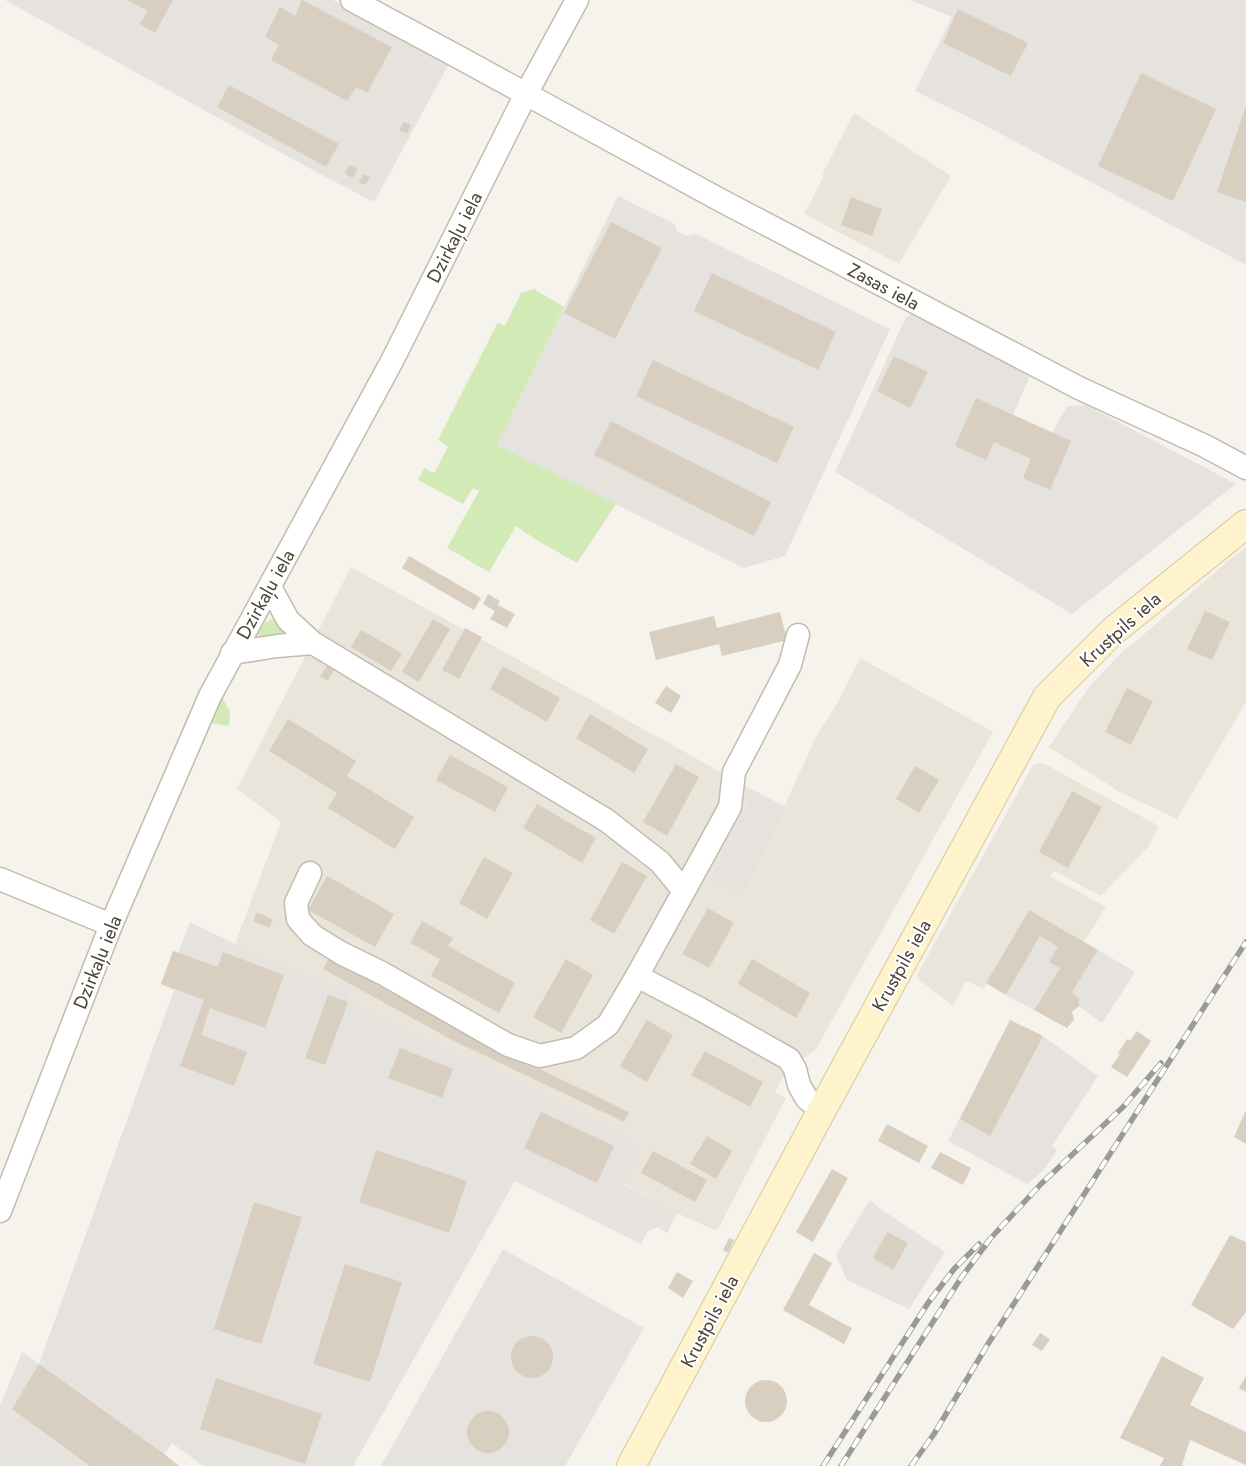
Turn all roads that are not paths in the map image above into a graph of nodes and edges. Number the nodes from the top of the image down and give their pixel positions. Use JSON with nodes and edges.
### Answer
{"nodes":[{"id":1,"x":352,"y":0,"type":"edge"},
{"id":2,"x":577,"y":0,"type":"edge"},
{"id":3,"x":526,"y":94,"type":"junction"},
{"id":4,"x":1246,"y":468,"type":"edge"},
{"id":5,"x":1246,"y":524,"type":"edge"},
{"id":6,"x":270,"y":587,"type":"junction"},
{"id":7,"x":798,"y":635,"type":"dead end"},
{"id":8,"x":312,"y":643,"type":"junction"},
{"id":9,"x":232,"y":653,"type":"junction"},
{"id":10,"x":310,"y":872,"type":"dead end"},
{"id":11,"x":0,"y":879,"type":"edge"},
{"id":12,"x":684,"y":891,"type":"junction"},
{"id":13,"x":111,"y":925,"type":"junction"},
{"id":14,"x":637,"y":976,"type":"junction"},
{"id":15,"x":822,"y":1110,"type":"junction"},
{"id":16,"x":0,"y":1211,"type":"edge"},
{"id":17,"x":631,"y":1466,"type":"edge"}],
"edges":[{"from":1,"to":3,"type":"street","name":"Zasas iela"},
{"from":2,"to":3,"type":"street","name":"Dzirkaļu iela"},
{"from":3,"to":4,"type":"street","name":"Zasas iela"},
{"from":3,"to":6,"type":"street","name":"Dzirkaļu iela"},
{"from":5,"to":15,"type":"main road","name":"Krustpils iela"},
{"from":6,"to":8,"type":"street"},
{"from":6,"to":9,"type":"street","name":"Dzirkaļu iela"},
{"from":7,"to":12,"type":"street"},
{"from":8,"to":9,"type":"street"},
{"from":8,"to":12,"type":"street"},
{"from":9,"to":13,"type":"street","name":"Dzirkaļu iela"},
{"from":10,"to":14,"type":"street"},
{"from":11,"to":13,"type":"street"},
{"from":12,"to":14,"type":"street"},
{"from":13,"to":16,"type":"street","name":"Dzirkaļu iela"},
{"from":14,"to":15,"type":"street"},
{"from":15,"to":17,"type":"main road","name":"Krustpils iela"}]}
